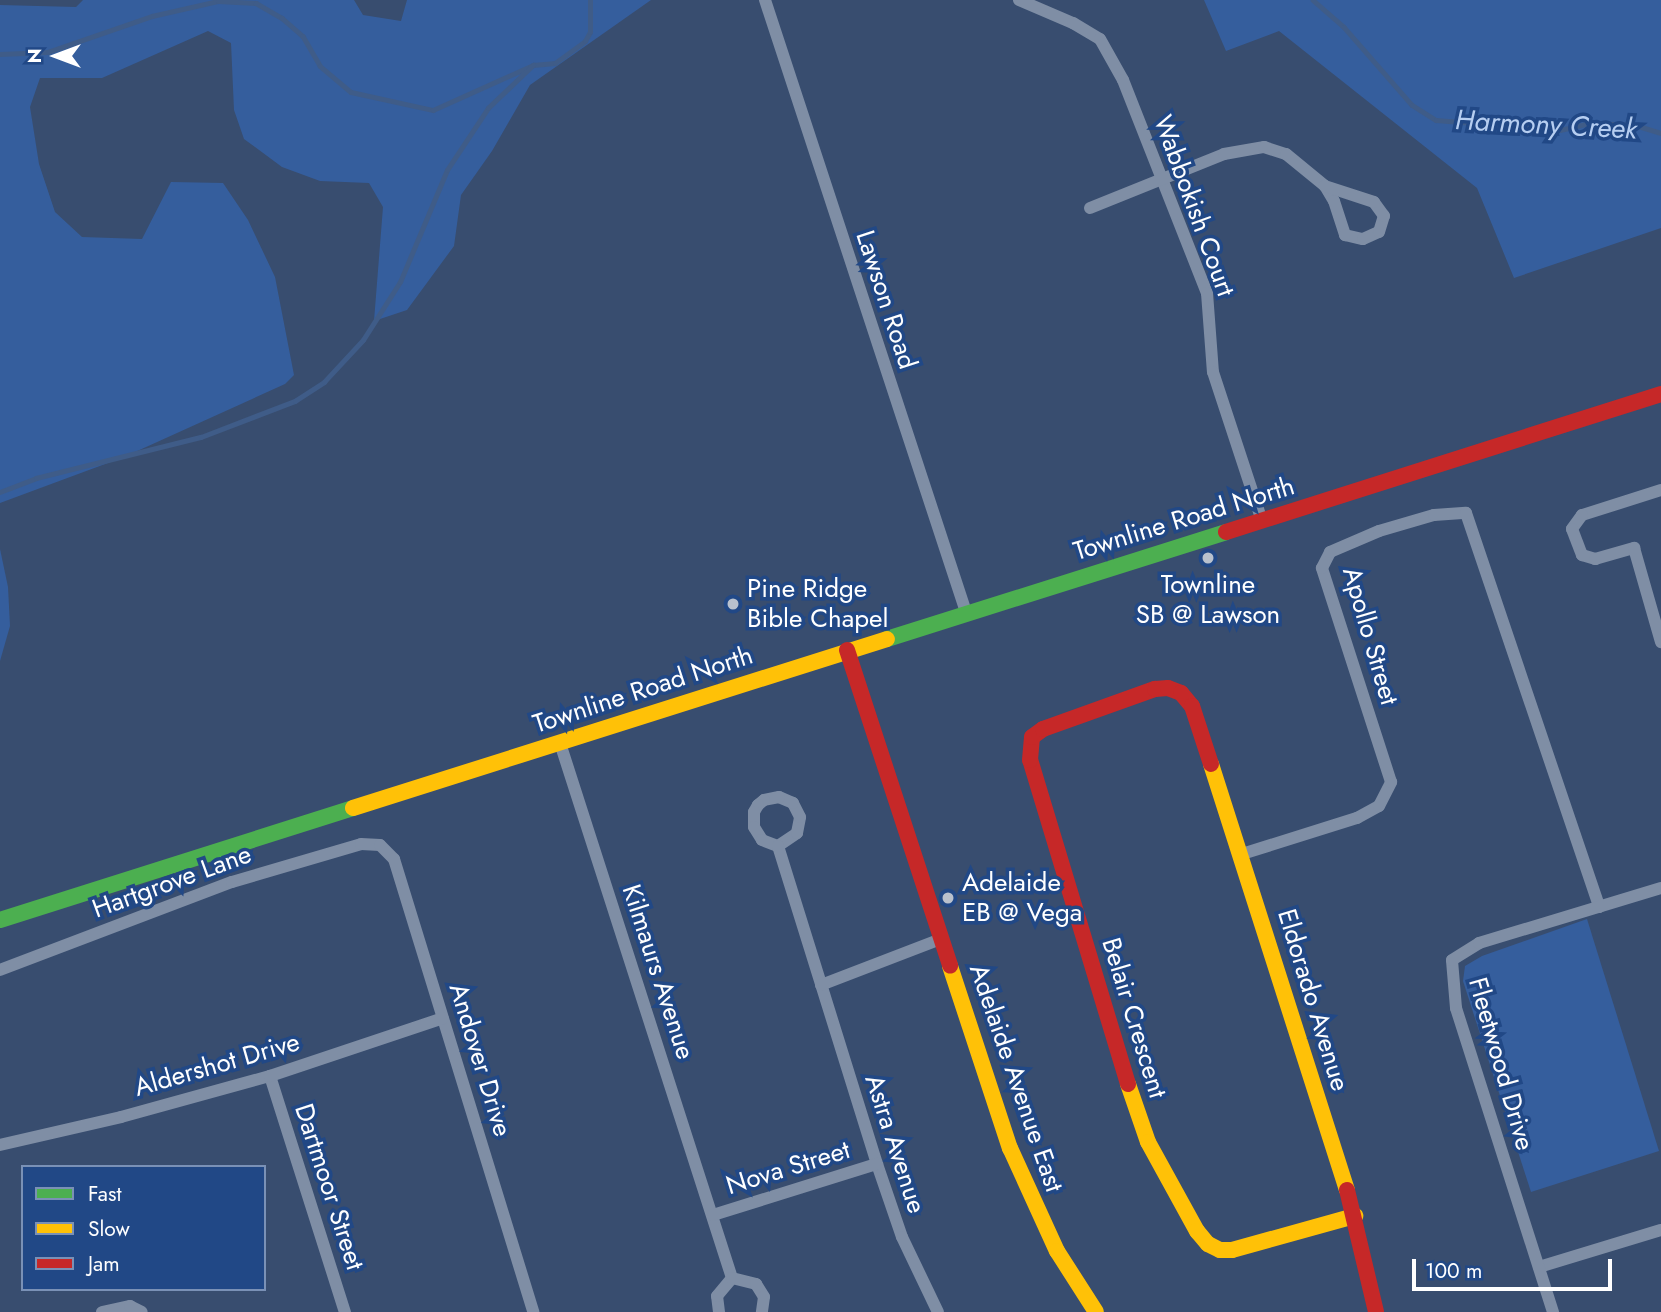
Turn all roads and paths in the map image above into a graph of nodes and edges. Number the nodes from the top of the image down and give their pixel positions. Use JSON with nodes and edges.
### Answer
{"nodes":[{"id":1,"x":765,"y":0,"type":"edge"},
{"id":2,"x":1019,"y":0,"type":"edge"},
{"id":3,"x":1163,"y":179,"type":"junction"},
{"id":4,"x":1325,"y":187,"type":"junction"},
{"id":5,"x":1090,"y":208,"type":"dead end"},
{"id":6,"x":1661,"y":394,"type":"edge"},
{"id":7,"x":1661,"y":490,"type":"edge"},
{"id":8,"x":1262,"y":521,"type":"junction"},
{"id":9,"x":966,"y":612,"type":"junction"},
{"id":10,"x":1661,"y":642,"type":"edge"},
{"id":11,"x":847,"y":650,"type":"junction"},
{"id":12,"x":1192,"y":706,"type":"joint"},
{"id":13,"x":561,"y":743,"type":"junction"},
{"id":14,"x":361,"y":844,"type":"joint"},
{"id":15,"x":778,"y":846,"type":"dead end"},
{"id":16,"x":1242,"y":854,"type":"junction"},
{"id":17,"x":1661,"y":888,"type":"edge"},
{"id":18,"x":1599,"y":907,"type":"junction"},
{"id":19,"x":0,"y":920,"type":"edge"},
{"id":20,"x":941,"y":939,"type":"junction"},
{"id":21,"x":0,"y":970,"type":"edge"},
{"id":22,"x":821,"y":985,"type":"junction"},
{"id":23,"x":443,"y":1018,"type":"junction"},
{"id":24,"x":270,"y":1076,"type":"junction"},
{"id":25,"x":0,"y":1145,"type":"edge"},
{"id":26,"x":877,"y":1164,"type":"junction"},
{"id":27,"x":713,"y":1215,"type":"junction"},
{"id":28,"x":1355,"y":1216,"type":"junction"},
{"id":29,"x":1661,"y":1230,"type":"edge"},
{"id":30,"x":1539,"y":1268,"type":"junction"},
{"id":31,"x":732,"y":1278,"type":"junction"},
{"id":32,"x":102,"y":1312,"type":"edge"},
{"id":33,"x":142,"y":1312,"type":"edge"},
{"id":34,"x":345,"y":1312,"type":"edge"},
{"id":35,"x":533,"y":1312,"type":"edge"},
{"id":36,"x":719,"y":1312,"type":"edge"},
{"id":37,"x":762,"y":1312,"type":"edge"},
{"id":38,"x":938,"y":1312,"type":"edge"},
{"id":39,"x":1096,"y":1312,"type":"edge"},
{"id":40,"x":1376,"y":1312,"type":"edge"},
{"id":41,"x":1553,"y":1312,"type":"edge"}],
"edges":[{"from":1,"to":9,"type":"street","name":"Lawson Road"},
{"from":2,"to":3,"type":"street","name":"Wabbokish Court"},
{"from":3,"to":4,"type":"street"},
{"from":3,"to":5,"type":"street"},
{"from":3,"to":8,"type":"street","name":"Wabbokish Court"},
{"from":4,"to":4,"type":"street"},
{"from":6,"to":8,"type":"main road","name":"Townline Road North"},
{"from":7,"to":10,"type":"street"},
{"from":8,"to":9,"type":"main road","name":"Townline Road North"},
{"from":9,"to":11,"type":"main road","name":"Townline Road North"},
{"from":11,"to":13,"type":"main road","name":"Townline Road North"},
{"from":11,"to":20,"type":"main road","name":"Adelaide Avenue East"},
{"from":12,"to":16,"type":"main road","name":"Eldorado Avenue"},
{"from":12,"to":28,"type":"main road","name":"Belair Crescent"},
{"from":13,"to":19,"type":"main road","name":"Townline Road North"},
{"from":13,"to":27,"type":"street","name":"Kilmaurs Avenue"},
{"from":14,"to":21,"type":"street","name":"Hartgrove Lane"},
{"from":14,"to":23,"type":"street","name":"Andover Drive"},
{"from":15,"to":22,"type":"street","name":"Astra Avenue"},
{"from":16,"to":18,"type":"street","name":"Apollo Street"},
{"from":16,"to":28,"type":"main road","name":"Eldorado Avenue"},
{"from":17,"to":18,"type":"street","name":"Fleetwood Drive"},
{"from":18,"to":30,"type":"street","name":"Fleetwood Drive"},
{"from":20,"to":22,"type":"street"},
{"from":20,"to":39,"type":"main road","name":"Adelaide Avenue East"},
{"from":22,"to":26,"type":"street","name":"Astra Avenue"},
{"from":23,"to":24,"type":"street","name":"Aldershot Drive"},
{"from":23,"to":35,"type":"street","name":"Andover Drive"},
{"from":24,"to":25,"type":"street","name":"Aldershot Drive"},
{"from":24,"to":34,"type":"street","name":"Dartmoor Street"},
{"from":26,"to":27,"type":"street","name":"Nova Street"},
{"from":26,"to":38,"type":"street","name":"Astra Avenue"},
{"from":27,"to":31,"type":"street","name":"Kilmaurs Avenue"},
{"from":28,"to":40,"type":"main road","name":"Eldorado Avenue"},
{"from":29,"to":30,"type":"street"},
{"from":30,"to":41,"type":"street","name":"Fleetwood Drive"},
{"from":31,"to":36,"type":"street"},
{"from":31,"to":37,"type":"street"},
{"from":32,"to":33,"type":"street"}]}
